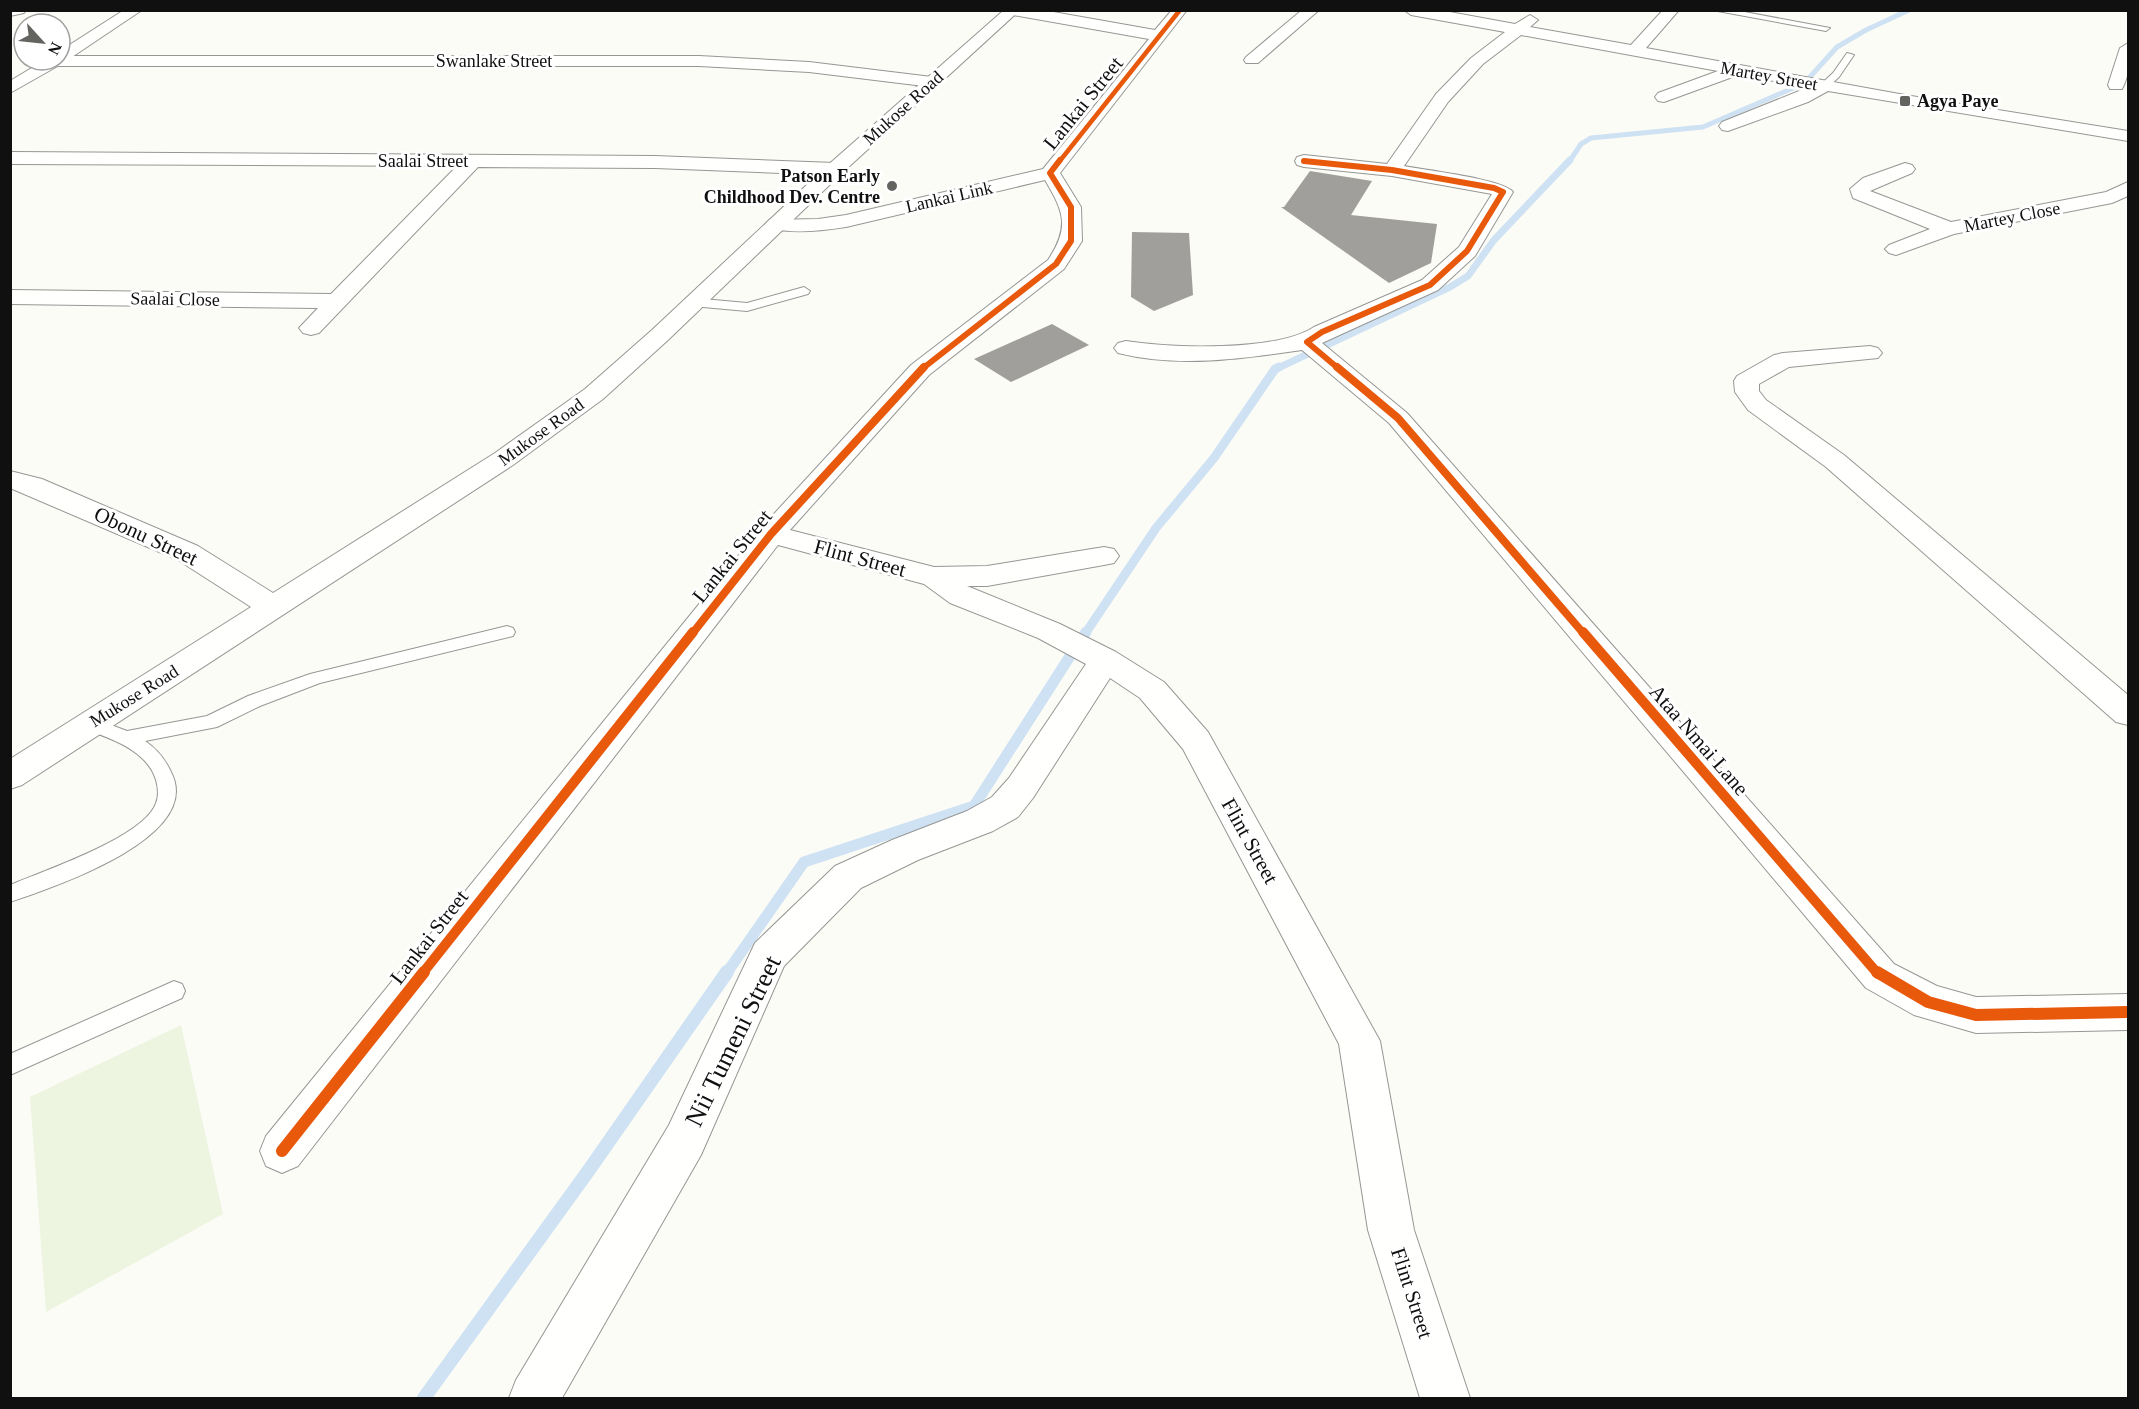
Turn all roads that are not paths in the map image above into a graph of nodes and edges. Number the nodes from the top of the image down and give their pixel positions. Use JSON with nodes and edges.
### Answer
{"nodes":[{"id":1,"x":19,"y":10,"type":"edge"},
{"id":2,"x":135,"y":10,"type":"edge"},
{"id":3,"x":1013,"y":10,"type":"edge"},
{"id":4,"x":1180,"y":10,"type":"edge"},
{"id":5,"x":1312,"y":10,"type":"edge"},
{"id":6,"x":1411,"y":10,"type":"edge"},
{"id":7,"x":1541,"y":10,"type":"edge"},
{"id":8,"x":1672,"y":10,"type":"edge"},
{"id":9,"x":1721,"y":11,"type":"edge"},
{"id":10,"x":10,"y":12,"type":"edge"},
{"id":11,"x":1766,"y":14,"type":"edge"},
{"id":12,"x":1826,"y":28,"type":"dead end"},
{"id":13,"x":1519,"y":29,"type":"junction"},
{"id":14,"x":1160,"y":36,"type":"junction"},
{"id":15,"x":2128,"y":48,"type":"edge"},
{"id":16,"x":72,"y":50,"type":"edge"},
{"id":17,"x":1635,"y":50,"type":"junction"},
{"id":18,"x":1850,"y":56,"type":"dead end"},
{"id":19,"x":72,"y":60,"type":"edge"},
{"id":20,"x":1252,"y":60,"type":"dead end"},
{"id":21,"x":1735,"y":70,"type":"junction"},
{"id":22,"x":37,"y":72,"type":"edge"},
{"id":23,"x":932,"y":82,"type":"junction"},
{"id":24,"x":2116,"y":85,"type":"dead end"},
{"id":25,"x":1824,"y":86,"type":"junction"},
{"id":26,"x":10,"y":88,"type":"edge"},
{"id":27,"x":1664,"y":97,"type":"dead end"},
{"id":28,"x":1728,"y":126,"type":"dead end"},
{"id":29,"x":2128,"y":136,"type":"edge"},
{"id":30,"x":10,"y":158,"type":"edge"},
{"id":31,"x":473,"y":161,"type":"junction"},
{"id":32,"x":1304,"y":161,"type":"dead end"},
{"id":33,"x":835,"y":169,"type":"junction"},
{"id":34,"x":1905,"y":169,"type":"dead end"},
{"id":35,"x":1392,"y":170,"type":"junction"},
{"id":36,"x":1050,"y":173,"type":"junction"},
{"id":37,"x":2128,"y":188,"type":"edge"},
{"id":38,"x":776,"y":224,"type":"junction"},
{"id":39,"x":1949,"y":230,"type":"junction"},
{"id":40,"x":1896,"y":249,"type":"dead end"},
{"id":41,"x":804,"y":291,"type":"dead end"},
{"id":42,"x":10,"y":297,"type":"edge"},
{"id":43,"x":339,"y":302,"type":"junction"},
{"id":44,"x":692,"y":302,"type":"junction"},
{"id":45,"x":311,"y":328,"type":"dead end"},
{"id":46,"x":1126,"y":348,"type":"dead end"},
{"id":47,"x":1317,"y":350,"type":"junction"},
{"id":48,"x":1870,"y":353,"type":"dead end"},
{"id":49,"x":10,"y":479,"type":"edge"},
{"id":50,"x":771,"y":534,"type":"junction"},
{"id":51,"x":1104,"y":556,"type":"dead end"},
{"id":52,"x":934,"y":577,"type":"junction"},
{"id":53,"x":274,"y":607,"type":"junction"},
{"id":54,"x":507,"y":632,"type":"dead end"},
{"id":55,"x":1105,"y":660,"type":"junction"},
{"id":56,"x":2128,"y":713,"type":"edge"},
{"id":57,"x":90,"y":724,"type":"junction"},
{"id":58,"x":129,"y":737,"type":"junction"},
{"id":59,"x":10,"y":776,"type":"edge"},
{"id":60,"x":10,"y":894,"type":"edge"},
{"id":61,"x":174,"y":991,"type":"dead end"},
{"id":62,"x":2128,"y":1012,"type":"edge"},
{"id":63,"x":10,"y":1065,"type":"edge"},
{"id":64,"x":282,"y":1151,"type":"dead end"},
{"id":65,"x":534,"y":1398,"type":"edge"},
{"id":66,"x":1445,"y":1398,"type":"edge"}],
"edges":[{"from":1,"to":10,"type":"street"},
{"from":2,"to":16,"type":"street"},
{"from":3,"to":14,"type":"street"},
{"from":3,"to":23,"type":"street","name":"Mukose Road"},
{"from":4,"to":14,"type":"street","name":"Lankai Street"},
{"from":5,"to":20,"type":"street"},
{"from":6,"to":13,"type":"street","name":"Martey Street"},
{"from":7,"to":13,"type":"street"},
{"from":8,"to":17,"type":"street"},
{"from":9,"to":11,"type":"lane"},
{"from":11,"to":12,"type":"lane"},
{"from":13,"to":17,"type":"street","name":"Martey Street"},
{"from":13,"to":35,"type":"street"},
{"from":14,"to":36,"type":"street","name":"Lankai Street"},
{"from":15,"to":24,"type":"street"},
{"from":17,"to":21,"type":"street","name":"Martey Street"},
{"from":18,"to":25,"type":"lane"},
{"from":19,"to":23,"type":"street","name":"Swanlake Street"},
{"from":21,"to":25,"type":"street","name":"Martey Street"},
{"from":21,"to":27,"type":"street"},
{"from":22,"to":26,"type":"street"},
{"from":23,"to":33,"type":"street","name":"Mukose Road"},
{"from":25,"to":28,"type":"street"},
{"from":25,"to":29,"type":"street","name":"Martey Street"},
{"from":30,"to":31,"type":"street","name":"Saalai Street"},
{"from":31,"to":33,"type":"street","name":"Saalai Street"},
{"from":31,"to":43,"type":"street"},
{"from":32,"to":35,"type":"street"},
{"from":33,"to":38,"type":"street","name":"Mukose Road"},
{"from":34,"to":39,"type":"street"},
{"from":35,"to":47,"type":"street"},
{"from":36,"to":38,"type":"street","name":"Lankai Link"},
{"from":36,"to":50,"type":"street","name":"Lankai Street"},
{"from":37,"to":39,"type":"street","name":"Martey Close"},
{"from":38,"to":44,"type":"street","name":"Mukose Road"},
{"from":39,"to":40,"type":"street","name":"Martey Close"},
{"from":41,"to":44,"type":"lane"},
{"from":42,"to":43,"type":"street","name":"Saalai Close"},
{"from":43,"to":45,"type":"street"},
{"from":44,"to":53,"type":"street","name":"Mukose Road"},
{"from":46,"to":47,"type":"street"},
{"from":47,"to":62,"type":"street","name":"Ataa Nmai Lane"},
{"from":48,"to":56,"type":"street"},
{"from":49,"to":53,"type":"street","name":"Obonu Street"},
{"from":50,"to":52,"type":"street","name":"Flint Street"},
{"from":50,"to":64,"type":"street","name":"Lankai Street"},
{"from":51,"to":52,"type":"street"},
{"from":52,"to":55,"type":"street","name":"Flint Street"},
{"from":53,"to":57,"type":"street","name":"Mukose Road"},
{"from":54,"to":58,"type":"lane"},
{"from":55,"to":65,"type":"street","name":"Nii Tumeni Street"},
{"from":55,"to":66,"type":"street","name":"Flint Street"},
{"from":57,"to":58,"type":"lane"},
{"from":57,"to":59,"type":"street","name":"Mukose Road"},
{"from":58,"to":60,"type":"lane"},
{"from":61,"to":63,"type":"lane"}]}
